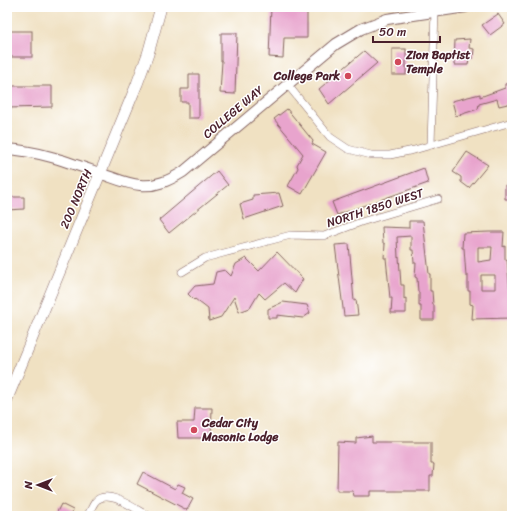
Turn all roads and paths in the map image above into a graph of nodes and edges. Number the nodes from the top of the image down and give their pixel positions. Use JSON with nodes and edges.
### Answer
{"nodes":[{"id":1,"x":161,"y":7,"type":"edge"},
{"id":2,"x":466,"y":7,"type":"edge"},
{"id":3,"x":434,"y":10,"type":"edge"},
{"id":4,"x":287,"y":84,"type":"junction"},
{"id":5,"x":512,"y":122,"type":"edge"},
{"id":6,"x":431,"y":145,"type":"junction"},
{"id":7,"x":7,"y":149,"type":"edge"},
{"id":8,"x":101,"y":174,"type":"junction"},
{"id":9,"x":438,"y":199,"type":"dead end"},
{"id":10,"x":182,"y":272,"type":"dead end"},
{"id":11,"x":10,"y":386,"type":"edge"},
{"id":12,"x":7,"y":399,"type":"edge"},
{"id":13,"x":87,"y":516,"type":"edge"},
{"id":14,"x":148,"y":516,"type":"edge"}],
"edges":[{"from":1,"to":8,"type":"main road","name":"200 NORTH"},
{"from":2,"to":3,"type":"main road","name":"COLLEGE WAY"},
{"from":3,"to":4,"type":"main road","name":"COLLEGE WAY"},
{"from":3,"to":6,"type":"street"},
{"from":4,"to":6,"type":"street"},
{"from":4,"to":8,"type":"main road","name":"COLLEGE WAY"},
{"from":5,"to":6,"type":"street"},
{"from":7,"to":8,"type":"main road","name":"COLLEGE WAY"},
{"from":8,"to":11,"type":"main road","name":"200 NORTH"},
{"from":9,"to":10,"type":"street","name":"NORTH 1850 WEST"},
{"from":11,"to":12,"type":"main road","name":"200 NORTH"},
{"from":13,"to":14,"type":"street"}]}
